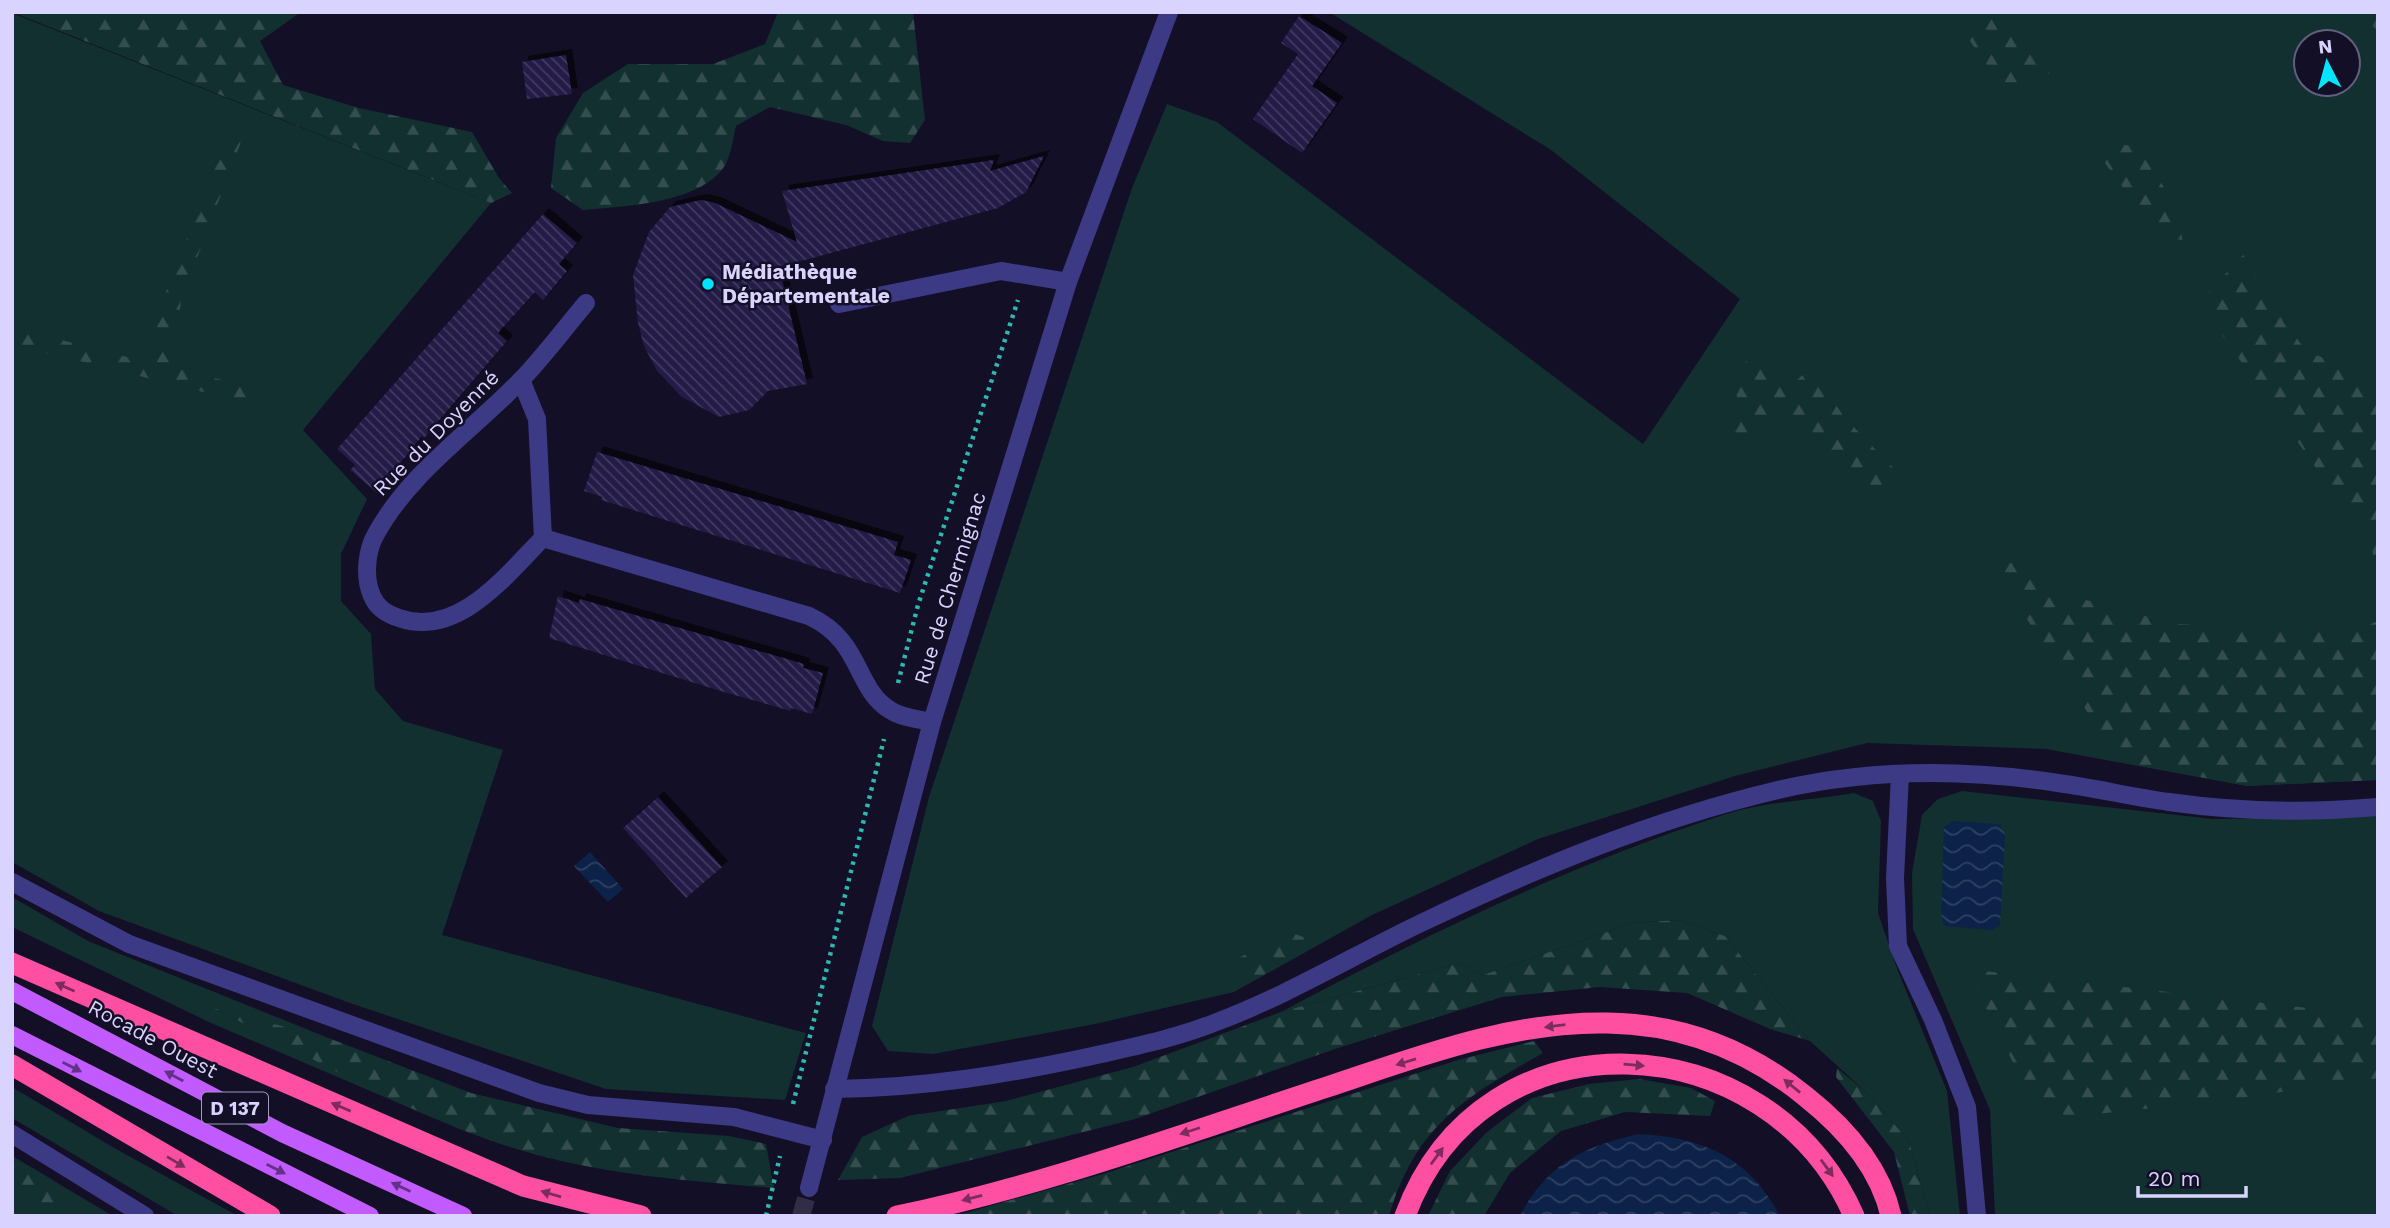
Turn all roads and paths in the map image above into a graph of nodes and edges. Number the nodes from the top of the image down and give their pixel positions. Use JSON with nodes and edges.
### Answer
{"nodes":[{"id":1,"x":1169,"y":12,"type":"edge"},
{"id":2,"x":1068,"y":282,"type":"junction"},
{"id":3,"x":586,"y":303,"type":"dead end"},
{"id":4,"x":839,"y":304,"type":"dead end"},
{"id":5,"x":521,"y":380,"type":"junction"},
{"id":6,"x":543,"y":538,"type":"junction"},
{"id":7,"x":932,"y":722,"type":"junction"},
{"id":8,"x":1900,"y":774,"type":"junction"},
{"id":9,"x":2378,"y":807,"type":"edge"},
{"id":10,"x":12,"y":882,"type":"edge"},
{"id":11,"x":12,"y":964,"type":"edge"},
{"id":12,"x":12,"y":991,"type":"edge"},
{"id":13,"x":12,"y":1035,"type":"edge"},
{"id":14,"x":12,"y":1065,"type":"edge"},
{"id":15,"x":834,"y":1088,"type":"junction"},
{"id":16,"x":12,"y":1134,"type":"edge"},
{"id":17,"x":823,"y":1140,"type":"junction"},
{"id":18,"x":809,"y":1188,"type":"tunnel mouth"},
{"id":19,"x":145,"y":1216,"type":"edge"},
{"id":20,"x":271,"y":1216,"type":"edge"},
{"id":21,"x":370,"y":1216,"type":"edge"},
{"id":22,"x":463,"y":1216,"type":"edge"},
{"id":23,"x":642,"y":1216,"type":"edge"},
{"id":24,"x":897,"y":1216,"type":"edge"},
{"id":25,"x":1405,"y":1216,"type":"edge"},
{"id":26,"x":1854,"y":1216,"type":"edge"},
{"id":27,"x":1891,"y":1216,"type":"edge"},
{"id":28,"x":1977,"y":1216,"type":"edge"}],
"edges":[{"from":1,"to":2,"type":"street","name":"Rue de Chermignac"},
{"from":2,"to":4,"type":"street"},
{"from":2,"to":7,"type":"street","name":"Rue de Chermignac"},
{"from":3,"to":5,"type":"street","name":"Rue du Doyenné"},
{"from":5,"to":6,"type":"street","name":"Rue du Doyenné"},
{"from":5,"to":6,"type":"street","name":"Rue du Doyenné"},
{"from":6,"to":7,"type":"street"},
{"from":7,"to":15,"type":"street","name":"Rue de Chermignac"},
{"from":8,"to":9,"type":"street"},
{"from":8,"to":15,"type":"street"},
{"from":8,"to":28,"type":"street"},
{"from":10,"to":17,"type":"street"},
{"from":23,"to":11,"type":"highway","one_way":true},
{"from":22,"to":12,"type":"main road","name":"Rocade Ouest","number":"D 137","one_way":true},
{"from":13,"to":21,"type":"main road","number":"D 137","one_way":true},
{"from":14,"to":20,"type":"highway","one_way":true},
{"from":15,"to":17,"type":"street","name":"Rue de Chermignac"},
{"from":16,"to":19,"type":"street"},
{"from":17,"to":18,"type":"street","name":"Rue de Chermignac"},
{"from":27,"to":24,"type":"highway","one_way":true},
{"from":25,"to":26,"type":"highway","one_way":true}]}
